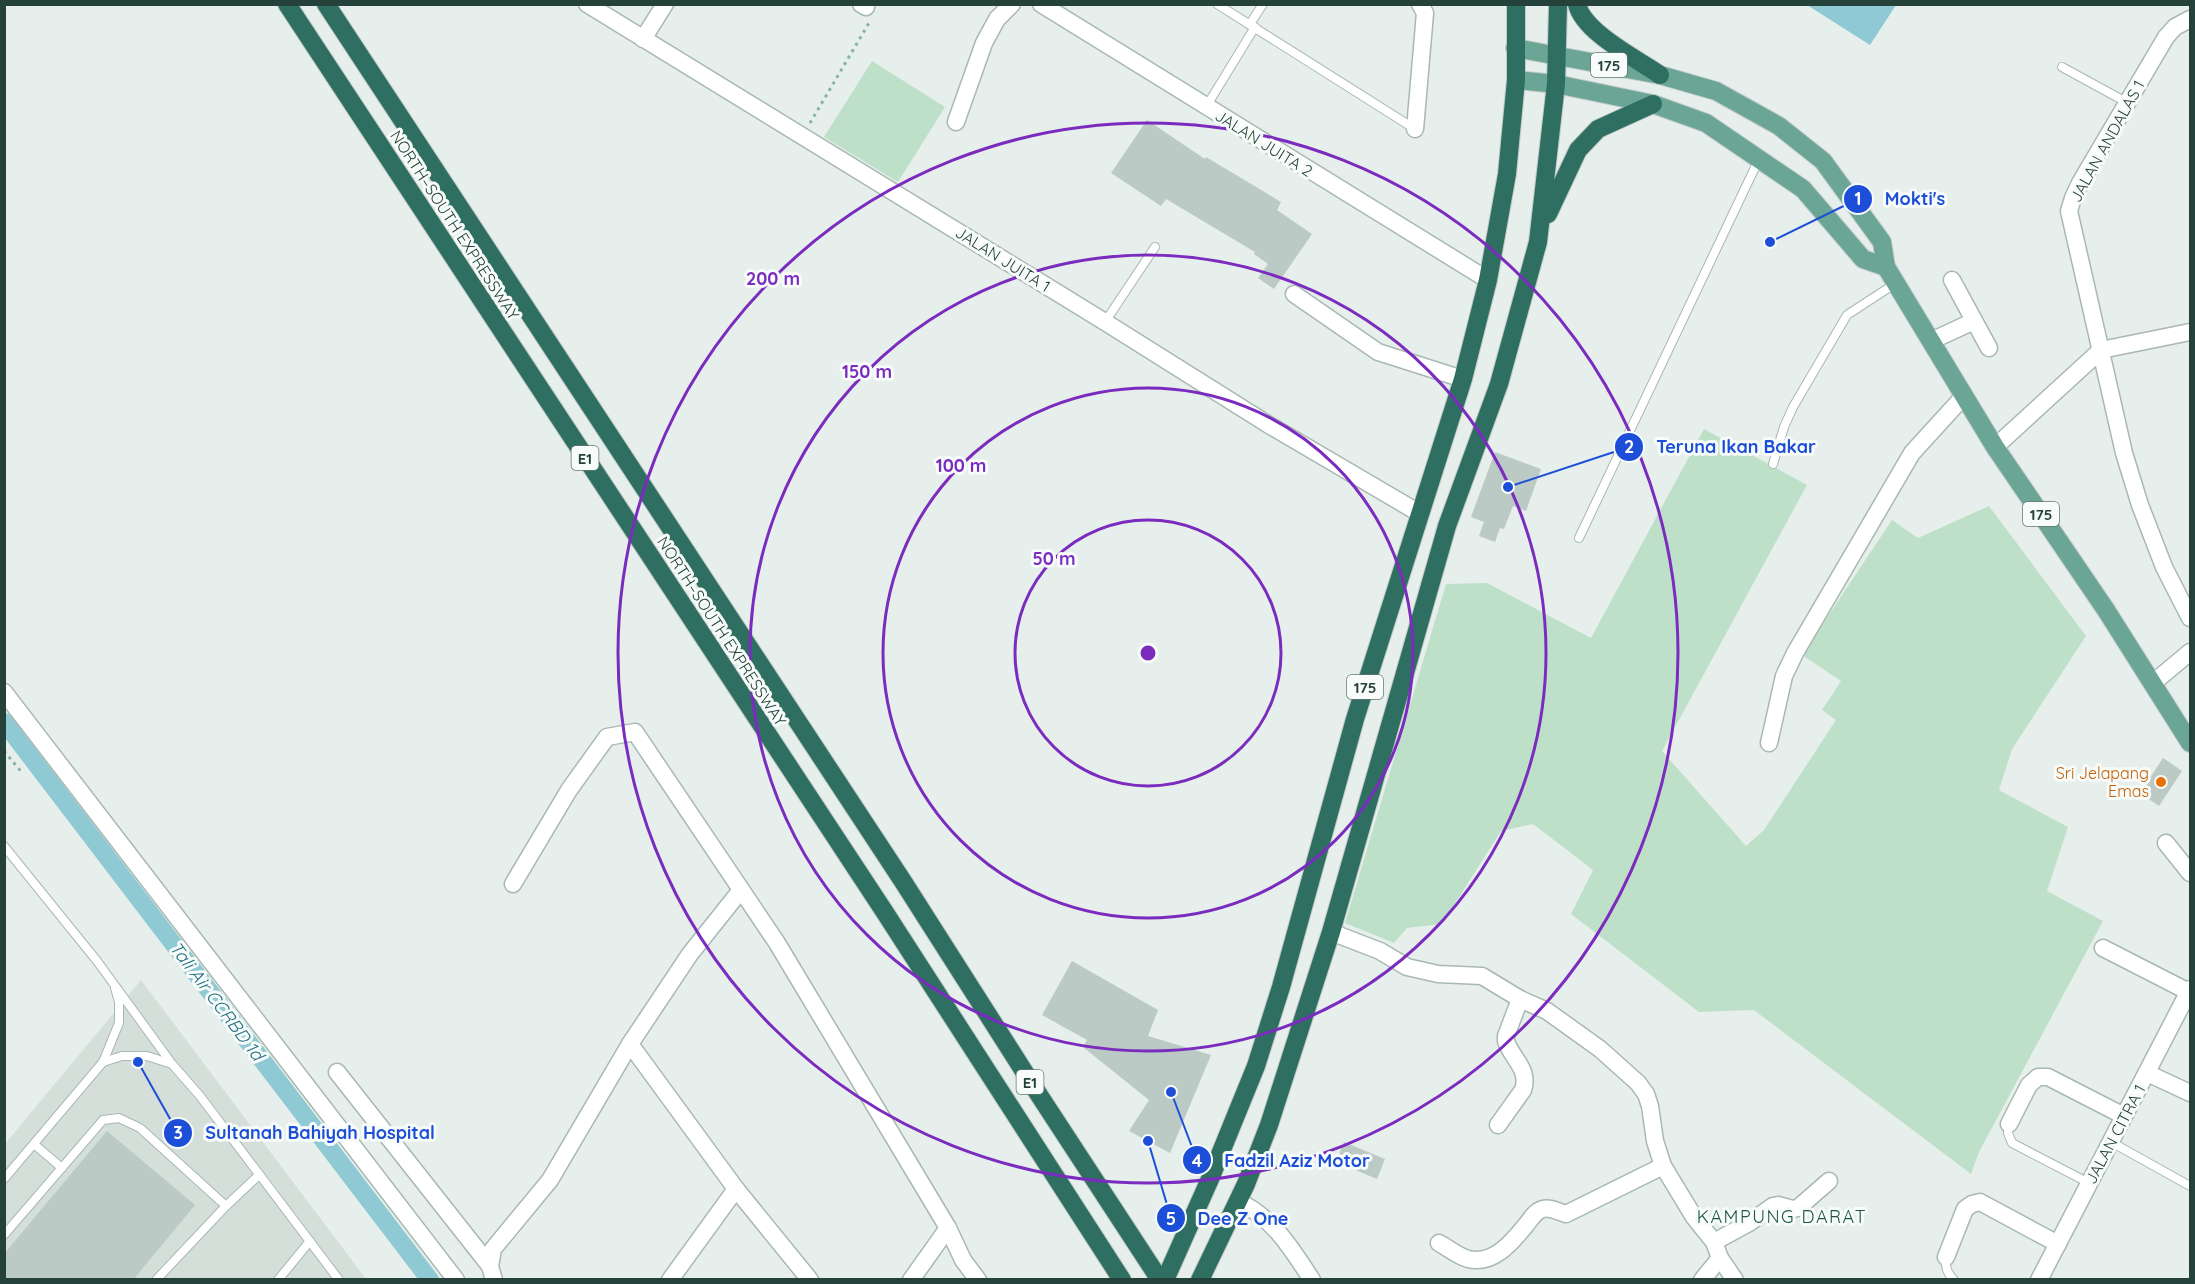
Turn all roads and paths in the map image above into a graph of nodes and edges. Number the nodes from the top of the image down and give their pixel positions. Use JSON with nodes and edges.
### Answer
{"nodes":[{"id":1,"x":287,"y":4,"type":"edge"},
{"id":2,"x":326,"y":4,"type":"edge"},
{"id":3,"x":587,"y":4,"type":"edge"},
{"id":4,"x":664,"y":4,"type":"edge"},
{"id":5,"x":1012,"y":4,"type":"edge"},
{"id":6,"x":1041,"y":4,"type":"edge"},
{"id":7,"x":1217,"y":4,"type":"edge"},
{"id":8,"x":1263,"y":4,"type":"edge"},
{"id":9,"x":1420,"y":4,"type":"edge"},
{"id":10,"x":1516,"y":4,"type":"edge"},
{"id":11,"x":1558,"y":4,"type":"edge"},
{"id":12,"x":1577,"y":4,"type":"edge"},
{"id":13,"x":864,"y":6,"type":"edge"},
{"id":14,"x":2190,"y":19,"type":"edge"},
{"id":15,"x":1253,"y":26,"type":"junction"},
{"id":16,"x":643,"y":39,"type":"junction"},
{"id":17,"x":1515,"y":48,"type":"junction"},
{"id":18,"x":1558,"y":55,"type":"junction"},
{"id":19,"x":2062,"y":67,"type":"dead end"},
{"id":20,"x":1660,"y":75,"type":"junction"},
{"id":21,"x":1516,"y":80,"type":"junction"},
{"id":22,"x":1556,"y":84,"type":"junction"},
{"id":23,"x":2126,"y":102,"type":"junction"},
{"id":24,"x":1653,"y":105,"type":"junction"},
{"id":25,"x":1206,"y":107,"type":"junction"},
{"id":26,"x":956,"y":122,"type":"dead end"},
{"id":27,"x":1415,"y":129,"type":"joint"},
{"id":28,"x":802,"y":137,"type":"junction"},
{"id":29,"x":1759,"y":158,"type":"junction"},
{"id":30,"x":1538,"y":242,"type":"junction"},
{"id":31,"x":1155,"y":247,"type":"dead end"},
{"id":32,"x":1886,"y":267,"type":"junction"},
{"id":33,"x":1488,"y":280,"type":"junction"},
{"id":34,"x":1952,"y":280,"type":"dead end"},
{"id":35,"x":1896,"y":284,"type":"junction"},
{"id":36,"x":1294,"y":294,"type":"dead end"},
{"id":37,"x":1974,"y":321,"type":"junction"},
{"id":38,"x":1105,"y":322,"type":"junction"},
{"id":39,"x":2190,"y":332,"type":"edge"},
{"id":40,"x":1931,"y":341,"type":"junction"},
{"id":41,"x":1989,"y":348,"type":"dead end"},
{"id":42,"x":2101,"y":350,"type":"junction"},
{"id":43,"x":1463,"y":379,"type":"junction"},
{"id":44,"x":1964,"y":396,"type":"junction"},
{"id":45,"x":1995,"y":447,"type":"junction"},
{"id":46,"x":1773,"y":464,"type":"dead end"},
{"id":47,"x":1419,"y":513,"type":"junction"},
{"id":48,"x":1579,"y":538,"type":"dead end"},
{"id":49,"x":2190,"y":618,"type":"edge"},
{"id":50,"x":2190,"y":652,"type":"edge"},
{"id":51,"x":2153,"y":683,"type":"junction"},
{"id":52,"x":4,"y":692,"type":"edge"},
{"id":53,"x":1769,"y":743,"type":"dead end"},
{"id":54,"x":2190,"y":743,"type":"edge"},
{"id":55,"x":4,"y":751,"type":"edge"},
{"id":56,"x":23,"y":774,"type":"dead end"},
{"id":57,"x":2166,"y":843,"type":"dead end"},
{"id":58,"x":4,"y":846,"type":"edge"},
{"id":59,"x":2190,"y":873,"type":"edge"},
{"id":60,"x":513,"y":884,"type":"dead end"},
{"id":61,"x":741,"y":890,"type":"junction"},
{"id":62,"x":1331,"y":932,"type":"junction"},
{"id":63,"x":2103,"y":948,"type":"dead end"},
{"id":64,"x":114,"y":983,"type":"junction"},
{"id":65,"x":2190,"y":991,"type":"edge"},
{"id":66,"x":1520,"y":999,"type":"junction"},
{"id":67,"x":630,"y":1044,"type":"junction"},
{"id":68,"x":103,"y":1062,"type":"junction"},
{"id":69,"x":172,"y":1064,"type":"junction"},
{"id":70,"x":337,"y":1072,"type":"dead end"},
{"id":71,"x":2147,"y":1073,"type":"junction"},
{"id":72,"x":2190,"y":1093,"type":"edge"},
{"id":73,"x":2124,"y":1116,"type":"junction"},
{"id":74,"x":2009,"y":1124,"type":"joint"},
{"id":75,"x":1498,"y":1125,"type":"dead end"},
{"id":76,"x":2111,"y":1142,"type":"junction"},
{"id":77,"x":35,"y":1144,"type":"junction"},
{"id":78,"x":1663,"y":1166,"type":"junction"},
{"id":79,"x":62,"y":1168,"type":"junction"},
{"id":80,"x":259,"y":1175,"type":"junction"},
{"id":81,"x":4,"y":1179,"type":"edge"},
{"id":82,"x":1829,"y":1181,"type":"dead end"},
{"id":83,"x":2089,"y":1183,"type":"junction"},
{"id":84,"x":2190,"y":1186,"type":"edge"},
{"id":85,"x":736,"y":1189,"type":"junction"},
{"id":86,"x":1238,"y":1201,"type":"junction"},
{"id":87,"x":226,"y":1206,"type":"junction"},
{"id":88,"x":948,"y":1228,"type":"junction"},
{"id":89,"x":4,"y":1235,"type":"edge"},
{"id":90,"x":310,"y":1241,"type":"junction"},
{"id":91,"x":1439,"y":1243,"type":"dead end"},
{"id":92,"x":2058,"y":1244,"type":"junction"},
{"id":93,"x":1717,"y":1250,"type":"junction"},
{"id":94,"x":1946,"y":1257,"type":"joint"},
{"id":95,"x":492,"y":1273,"type":"edge"},
{"id":96,"x":156,"y":1280,"type":"edge"},
{"id":97,"x":278,"y":1280,"type":"edge"},
{"id":98,"x":339,"y":1280,"type":"edge"},
{"id":99,"x":456,"y":1280,"type":"edge"},
{"id":100,"x":670,"y":1280,"type":"edge"},
{"id":101,"x":810,"y":1280,"type":"edge"},
{"id":102,"x":911,"y":1280,"type":"edge"},
{"id":103,"x":978,"y":1280,"type":"edge"},
{"id":104,"x":1122,"y":1280,"type":"edge"},
{"id":105,"x":1160,"y":1280,"type":"edge"},
{"id":106,"x":1165,"y":1280,"type":"edge"},
{"id":107,"x":1200,"y":1280,"type":"edge"},
{"id":108,"x":1312,"y":1280,"type":"edge"},
{"id":109,"x":1702,"y":1280,"type":"edge"},
{"id":110,"x":1735,"y":1280,"type":"edge"},
{"id":111,"x":1954,"y":1280,"type":"edge"},
{"id":112,"x":2039,"y":1280,"type":"edge"}],
"edges":[{"from":1,"to":104,"type":"highway","name":"NORTH–SOUTH EXPRESSWAY","number":"E1"},
{"from":2,"to":105,"type":"highway","name":"NORTH–SOUTH EXPRESSWAY","number":"E1"},
{"from":3,"to":16,"type":"street","name":"JALAN JUITA 1"},
{"from":4,"to":16,"type":"street"},
{"from":5,"to":26,"type":"street"},
{"from":6,"to":25,"type":"street","name":"JALAN JUITA 2"},
{"from":7,"to":15,"type":"lane"},
{"from":8,"to":15,"type":"lane"},
{"from":9,"to":27,"type":"street"},
{"from":10,"to":17,"type":"highway"},
{"from":11,"to":18,"type":"highway"},
{"from":12,"to":20,"type":"highway"},
{"from":13,"to":28,"type":"path"},
{"from":14,"to":23,"type":"street","name":"JALAN ANDALAS 1"},
{"from":15,"to":25,"type":"lane"},
{"from":15,"to":27,"type":"lane"},
{"from":16,"to":28,"type":"street","name":"JALAN JUITA 1"},
{"from":17,"to":18,"type":"main road","number":"175"},
{"from":17,"to":21,"type":"highway"},
{"from":18,"to":20,"type":"main road","number":"175"},
{"from":18,"to":22,"type":"highway"},
{"from":19,"to":23,"type":"lane"},
{"from":20,"to":32,"type":"main road","number":"175"},
{"from":21,"to":22,"type":"main road","number":"175"},
{"from":21,"to":33,"type":"highway","number":"175"},
{"from":22,"to":24,"type":"main road","number":"175"},
{"from":22,"to":30,"type":"highway","number":"175"},
{"from":23,"to":42,"type":"street","name":"JALAN ANDALAS 1"},
{"from":24,"to":29,"type":"main road","number":"175"},
{"from":24,"to":30,"type":"highway"},
{"from":25,"to":33,"type":"street","name":"JALAN JUITA 2"},
{"from":28,"to":38,"type":"street","name":"JALAN JUITA 1"},
{"from":29,"to":32,"type":"main road","number":"175"},
{"from":29,"to":48,"type":"lane"},
{"from":30,"to":62,"type":"highway","number":"175"},
{"from":31,"to":38,"type":"lane"},
{"from":32,"to":35,"type":"main road","number":"175"},
{"from":33,"to":43,"type":"highway","number":"175"},
{"from":34,"to":37,"type":"street"},
{"from":35,"to":40,"type":"main road","number":"175"},
{"from":35,"to":46,"type":"lane"},
{"from":36,"to":43,"type":"street"},
{"from":37,"to":40,"type":"street"},
{"from":37,"to":41,"type":"street"},
{"from":38,"to":47,"type":"street","name":"JALAN JUITA 1"},
{"from":39,"to":42,"type":"street"},
{"from":40,"to":44,"type":"main road","number":"175"},
{"from":42,"to":45,"type":"street"},
{"from":42,"to":49,"type":"street","name":"JALAN ANDALAS 1"},
{"from":43,"to":47,"type":"highway","number":"175"},
{"from":44,"to":45,"type":"main road","number":"175"},
{"from":44,"to":53,"type":"street"},
{"from":45,"to":51,"type":"main road","number":"175"},
{"from":47,"to":106,"type":"highway","number":"175"},
{"from":50,"to":51,"type":"street"},
{"from":51,"to":54,"type":"main road","number":"175"},
{"from":52,"to":99,"type":"street"},
{"from":55,"to":56,"type":"path"},
{"from":57,"to":59,"type":"street"},
{"from":58,"to":64,"type":"lane"},
{"from":60,"to":61,"type":"street"},
{"from":61,"to":67,"type":"street"},
{"from":61,"to":88,"type":"street"},
{"from":62,"to":66,"type":"street"},
{"from":62,"to":86,"type":"highway","number":"175"},
{"from":63,"to":65,"type":"street"},
{"from":64,"to":68,"type":"lane"},
{"from":64,"to":69,"type":"lane"},
{"from":65,"to":71,"type":"street","name":"JALAN CITRA 1"},
{"from":66,"to":75,"type":"street"},
{"from":66,"to":78,"type":"street"},
{"from":67,"to":85,"type":"street"},
{"from":67,"to":95,"type":"street"},
{"from":68,"to":69,"type":"lane"},
{"from":68,"to":77,"type":"lane"},
{"from":69,"to":80,"type":"lane"},
{"from":70,"to":95,"type":"street"},
{"from":71,"to":72,"type":"street"},
{"from":71,"to":73,"type":"street","name":"JALAN CITRA 1"},
{"from":73,"to":74,"type":"street"},
{"from":73,"to":76,"type":"street","name":"JALAN CITRA 1"},
{"from":74,"to":83,"type":"lane"},
{"from":76,"to":83,"type":"street","name":"JALAN CITRA 1"},
{"from":76,"to":84,"type":"lane"},
{"from":77,"to":79,"type":"lane"},
{"from":77,"to":81,"type":"lane"},
{"from":78,"to":91,"type":"street"},
{"from":78,"to":93,"type":"street"},
{"from":79,"to":87,"type":"lane"},
{"from":79,"to":89,"type":"lane"},
{"from":80,"to":87,"type":"lane"},
{"from":80,"to":90,"type":"lane"},
{"from":82,"to":93,"type":"street"},
{"from":83,"to":92,"type":"street","name":"JALAN CITRA 1"},
{"from":85,"to":100,"type":"street"},
{"from":85,"to":101,"type":"street"},
{"from":86,"to":107,"type":"highway","number":"175"},
{"from":86,"to":108,"type":"street"},
{"from":87,"to":96,"type":"lane"},
{"from":88,"to":102,"type":"street"},
{"from":88,"to":103,"type":"street"},
{"from":90,"to":97,"type":"lane"},
{"from":90,"to":98,"type":"lane"},
{"from":92,"to":94,"type":"street"},
{"from":92,"to":112,"type":"street","name":"JALAN CITRA 1"},
{"from":93,"to":109,"type":"street"},
{"from":93,"to":110,"type":"street"},
{"from":94,"to":111,"type":"lane"}]}
